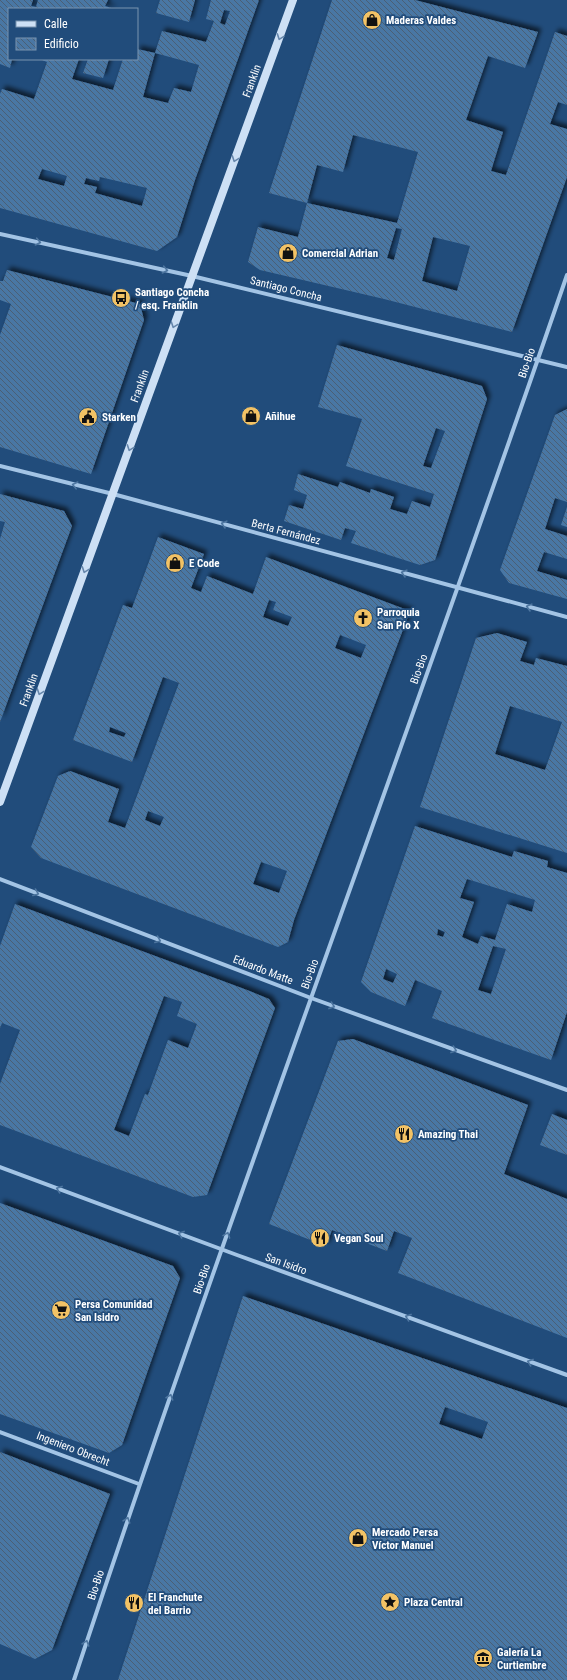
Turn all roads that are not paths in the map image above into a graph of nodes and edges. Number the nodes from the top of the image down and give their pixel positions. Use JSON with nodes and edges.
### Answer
{"nodes":[{"id":1,"x":293,"y":0,"type":"edge"},
{"id":2,"x":0,"y":234,"type":"edge"},
{"id":3,"x":567,"y":275,"type":"edge"},
{"id":4,"x":192,"y":276,"type":"junction"},
{"id":5,"x":538,"y":360,"type":"junction"},
{"id":6,"x":567,"y":367,"type":"edge"},
{"id":7,"x":0,"y":466,"type":"edge"},
{"id":8,"x":113,"y":494,"type":"junction"},
{"id":9,"x":458,"y":588,"type":"junction"},
{"id":10,"x":567,"y":617,"type":"edge"},
{"id":11,"x":0,"y":802,"type":"edge"},
{"id":12,"x":0,"y":879,"type":"edge"},
{"id":13,"x":311,"y":998,"type":"junction"},
{"id":14,"x":567,"y":1090,"type":"edge"},
{"id":15,"x":0,"y":1167,"type":"edge"},
{"id":16,"x":222,"y":1250,"type":"junction"},
{"id":17,"x":567,"y":1375,"type":"edge"},
{"id":18,"x":0,"y":1432,"type":"edge"},
{"id":19,"x":139,"y":1484,"type":"junction"},
{"id":20,"x":74,"y":1680,"type":"edge"}],
"edges":[{"from":1,"to":4,"type":"main road","name":"Franklin","one_way":true},
{"from":2,"to":4,"type":"street","name":"Santiago Concha","one_way":true},
{"from":3,"to":5,"type":"street","name":"Bio-Bio"},
{"from":4,"to":5,"type":"street","name":"Santiago Concha"},
{"from":4,"to":8,"type":"main road","name":"Franklin","one_way":true},
{"from":5,"to":6,"type":"street","name":"Santiago Concha"},
{"from":5,"to":9,"type":"street","name":"Bio-Bio"},
{"from":8,"to":7,"type":"street","name":"Berta Fernández","one_way":true},
{"from":9,"to":8,"type":"street","name":"Berta Fernández","one_way":true},
{"from":8,"to":11,"type":"main road","name":"Franklin","one_way":true},
{"from":10,"to":9,"type":"street","name":"Berta Fernández","one_way":true},
{"from":9,"to":13,"type":"street","name":"Bio-Bio"},
{"from":12,"to":13,"type":"street","name":"Eduardo Matte","one_way":true},
{"from":13,"to":14,"type":"street","name":"Eduardo Matte","one_way":true},
{"from":16,"to":13,"type":"street","name":"Bio-Bio","one_way":true},
{"from":16,"to":15,"type":"street","name":"San Isidro","one_way":true},
{"from":17,"to":16,"type":"street","name":"San Isidro","one_way":true},
{"from":19,"to":16,"type":"street","name":"Bio-Bio","one_way":true},
{"from":18,"to":19,"type":"street","name":"Ingeniero Obrecht"},
{"from":20,"to":19,"type":"street","name":"Bio-Bio","one_way":true}]}
